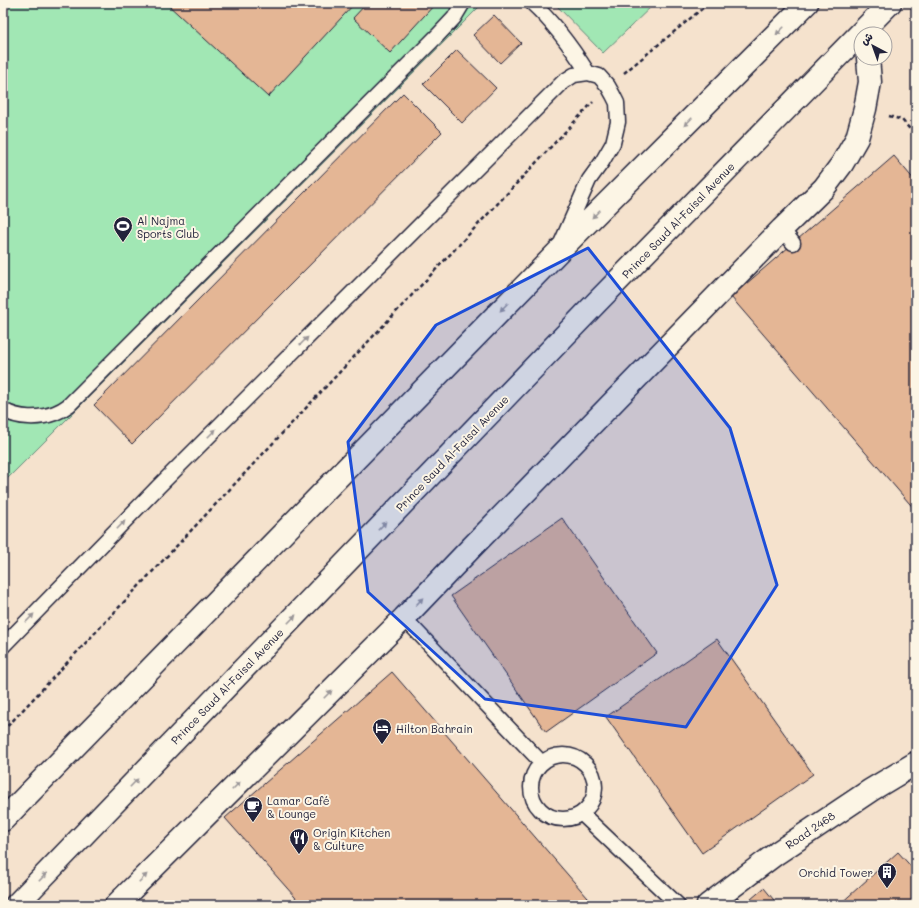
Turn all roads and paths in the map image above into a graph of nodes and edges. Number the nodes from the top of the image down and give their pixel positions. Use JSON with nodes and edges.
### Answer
{"nodes":[{"id":1,"x":463,"y":3,"type":"edge"},
{"id":2,"x":532,"y":3,"type":"edge"},
{"id":3,"x":709,"y":3,"type":"edge"},
{"id":4,"x":807,"y":3,"type":"edge"},
{"id":5,"x":890,"y":3,"type":"edge"},
{"id":6,"x":871,"y":26,"type":"edge"},
{"id":7,"x":853,"y":45,"type":"edge"},
{"id":8,"x":869,"y":66,"type":"edge"},
{"id":9,"x":588,"y":73,"type":"junction"},
{"id":10,"x":608,"y":86,"type":"junction"},
{"id":11,"x":865,"y":109,"type":"junction"},
{"id":12,"x":916,"y":136,"type":"edge"},
{"id":13,"x":558,"y":252,"type":"junction"},
{"id":14,"x":3,"y":410,"type":"edge"},
{"id":15,"x":404,"y":618,"type":"junction"},
{"id":16,"x":3,"y":646,"type":"edge"},
{"id":17,"x":3,"y":731,"type":"edge"},
{"id":18,"x":541,"y":762,"type":"junction"},
{"id":19,"x":916,"y":763,"type":"edge"},
{"id":20,"x":582,"y":814,"type":"junction"},
{"id":21,"x":3,"y":820,"type":"edge"},
{"id":22,"x":16,"y":905,"type":"edge"},
{"id":23,"x":116,"y":905,"type":"edge"},
{"id":24,"x":678,"y":905,"type":"edge"},
{"id":25,"x":708,"y":905,"type":"edge"}],
"edges":[{"from":1,"to":14,"type":"lane"},
{"from":2,"to":9,"type":"lane"},
{"from":3,"to":10,"type":"path"},
{"from":4,"to":13,"type":"street","one_way":true},
{"from":5,"to":6,"type":"street","name":"Prince Saud Al-Faisal Avenue"},
{"from":22,"to":7,"type":"street","name":"Prince Saud Al-Faisal Avenue","one_way":true},
{"from":8,"to":11,"type":"street"},
{"from":9,"to":10,"type":"lane"},
{"from":16,"to":9,"type":"lane","one_way":true},
{"from":10,"to":13,"type":"lane"},
{"from":10,"to":17,"type":"path"},
{"from":11,"to":12,"type":"path"},
{"from":15,"to":11,"type":"street","one_way":true},
{"from":13,"to":21,"type":"street","one_way":true},
{"from":15,"to":18,"type":"lane"},
{"from":23,"to":15,"type":"street","one_way":true},
{"from":18,"to":20,"type":"lane"},
{"from":18,"to":20,"type":"lane"},
{"from":19,"to":25,"type":"street","name":"Road 2468"},
{"from":20,"to":24,"type":"lane"}]}
